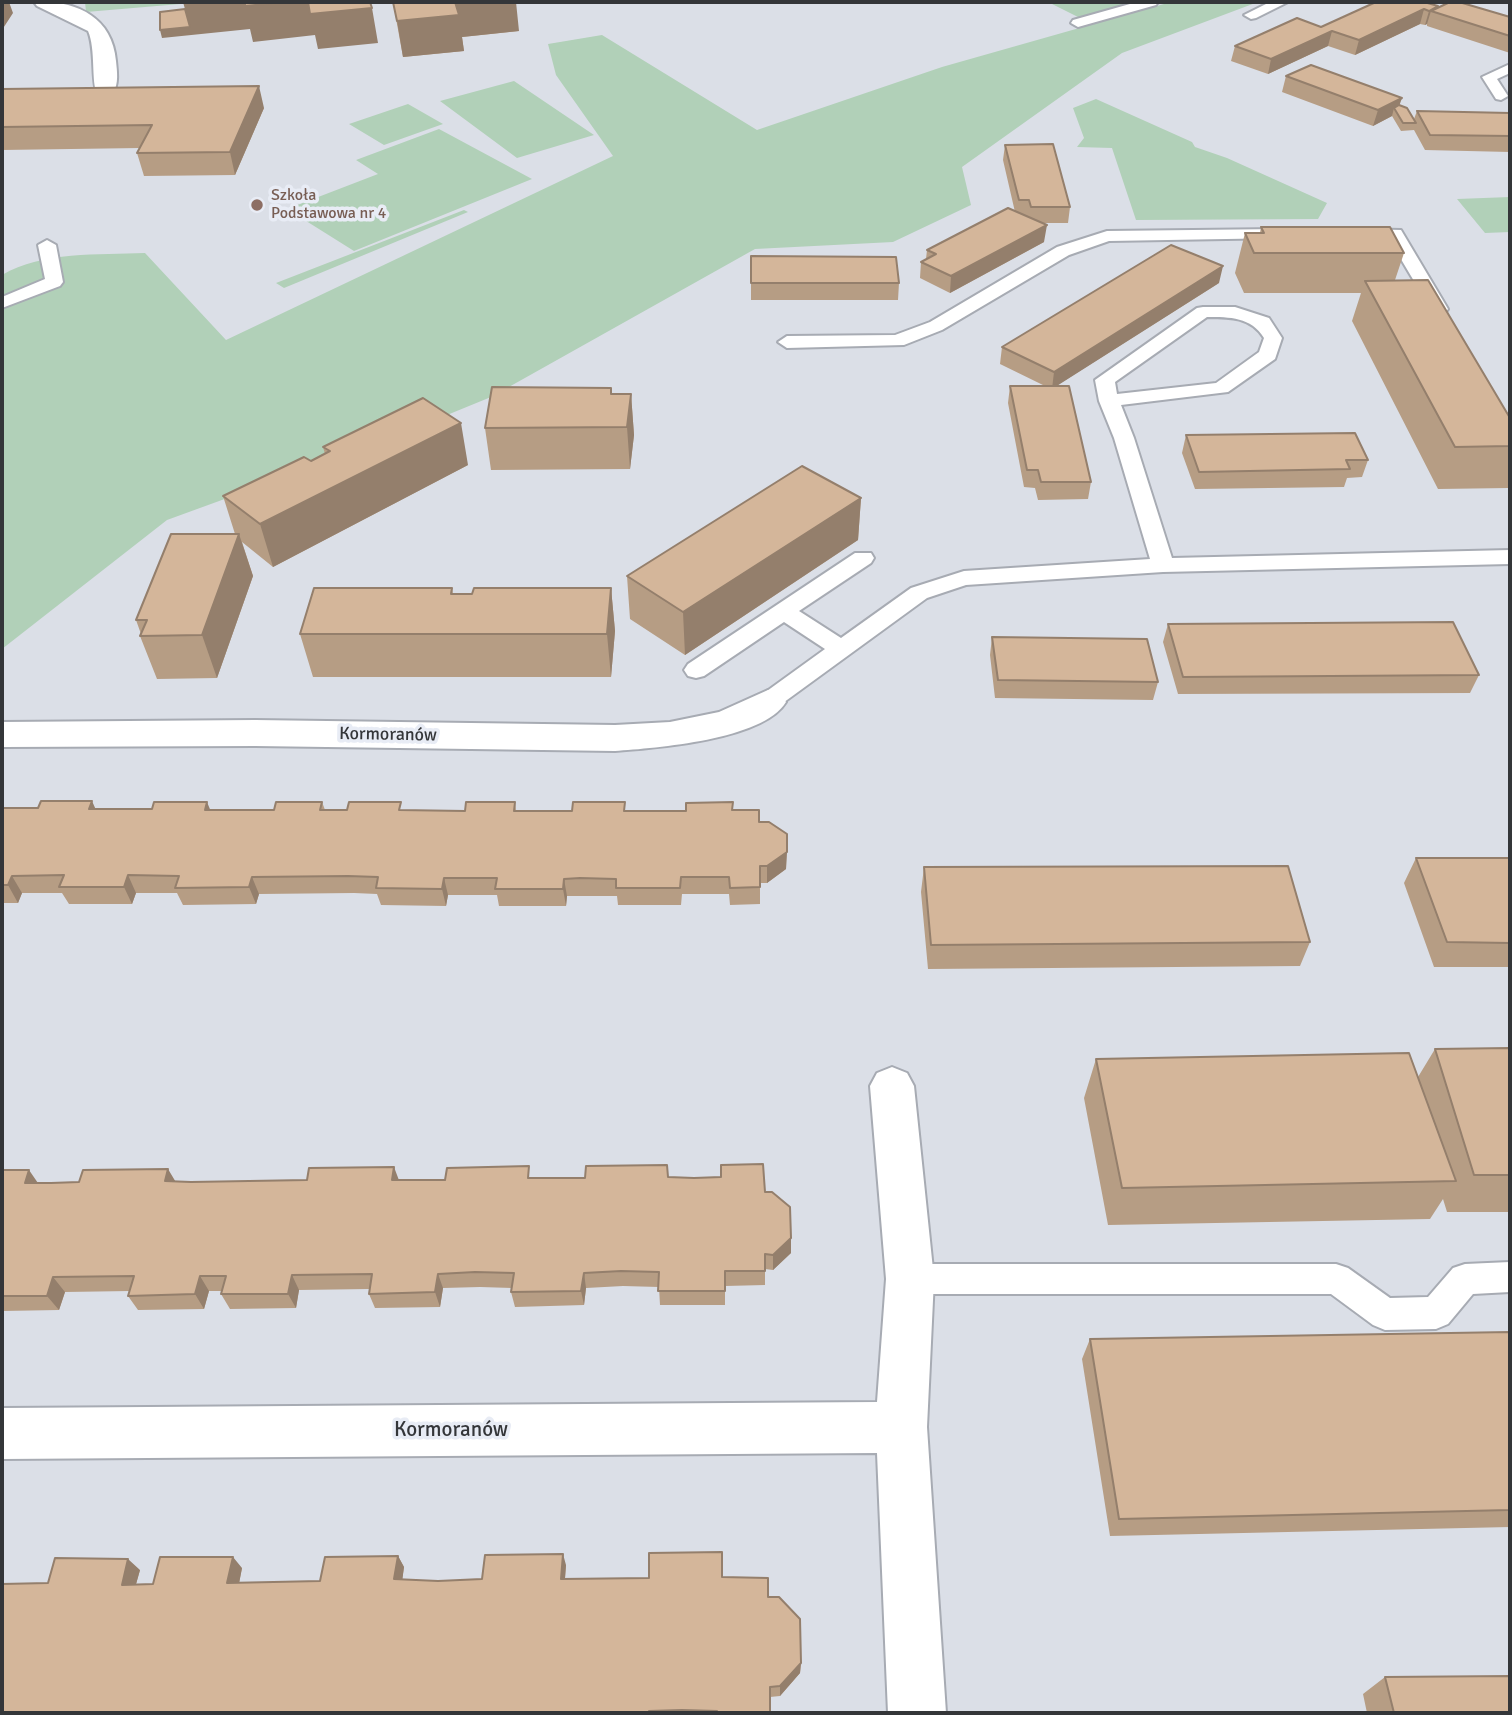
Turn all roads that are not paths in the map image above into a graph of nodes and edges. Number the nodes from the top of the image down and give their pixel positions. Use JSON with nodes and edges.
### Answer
{"nodes":[{"id":1,"x":44,"y":2,"type":"edge"},
{"id":2,"x":1151,"y":2,"type":"edge"},
{"id":3,"x":1281,"y":2,"type":"edge"},
{"id":4,"x":1251,"y":15,"type":"dead end"},
{"id":5,"x":1078,"y":23,"type":"dead end"},
{"id":6,"x":1510,"y":68,"type":"edge"},
{"id":7,"x":105,"y":88,"type":"edge"},
{"id":8,"x":1501,"y":96,"type":"dead end"},
{"id":9,"x":1298,"y":234,"type":"edge"},
{"id":10,"x":1339,"y":234,"type":"edge"},
{"id":11,"x":47,"y":245,"type":"dead end"},
{"id":12,"x":2,"y":303,"type":"edge"},
{"id":13,"x":1451,"y":330,"type":"edge"},
{"id":14,"x":787,"y":342,"type":"dead end"},
{"id":15,"x":1109,"y":401,"type":"junction"},
{"id":16,"x":1510,"y":557,"type":"edge"},
{"id":17,"x":863,"y":558,"type":"edge"},
{"id":18,"x":1163,"y":565,"type":"junction"},
{"id":19,"x":783,"y":611,"type":"junction"},
{"id":20,"x":840,"y":648,"type":"junction"},
{"id":21,"x":695,"y":670,"type":"dead end"},
{"id":22,"x":768,"y":702,"type":"joint"},
{"id":23,"x":2,"y":735,"type":"edge"},
{"id":24,"x":892,"y":1086,"type":"dead end"},
{"id":25,"x":1510,"y":1278,"type":"edge"},
{"id":26,"x":910,"y":1279,"type":"junction"},
{"id":27,"x":901,"y":1427,"type":"junction"},
{"id":28,"x":2,"y":1434,"type":"edge"},
{"id":29,"x":917,"y":1713,"type":"edge"}],
"edges":[{"from":1,"to":7,"type":"street"},
{"from":2,"to":5,"type":"lane"},
{"from":3,"to":4,"type":"lane"},
{"from":6,"to":8,"type":"lane"},
{"from":9,"to":14,"type":"lane"},
{"from":10,"to":13,"type":"lane"},
{"from":11,"to":12,"type":"lane"},
{"from":15,"to":15,"type":"lane"},
{"from":15,"to":18,"type":"lane"},
{"from":16,"to":18,"type":"lane"},
{"from":17,"to":19,"type":"lane"},
{"from":18,"to":20,"type":"lane"},
{"from":19,"to":20,"type":"lane"},
{"from":19,"to":21,"type":"lane"},
{"from":20,"to":22,"type":"lane"},
{"from":22,"to":23,"type":"street","name":"Kormoranów"},
{"from":24,"to":26,"type":"street"},
{"from":25,"to":26,"type":"lane"},
{"from":26,"to":27,"type":"street"},
{"from":27,"to":28,"type":"street","name":"Kormoranów"},
{"from":27,"to":29,"type":"street"}]}
